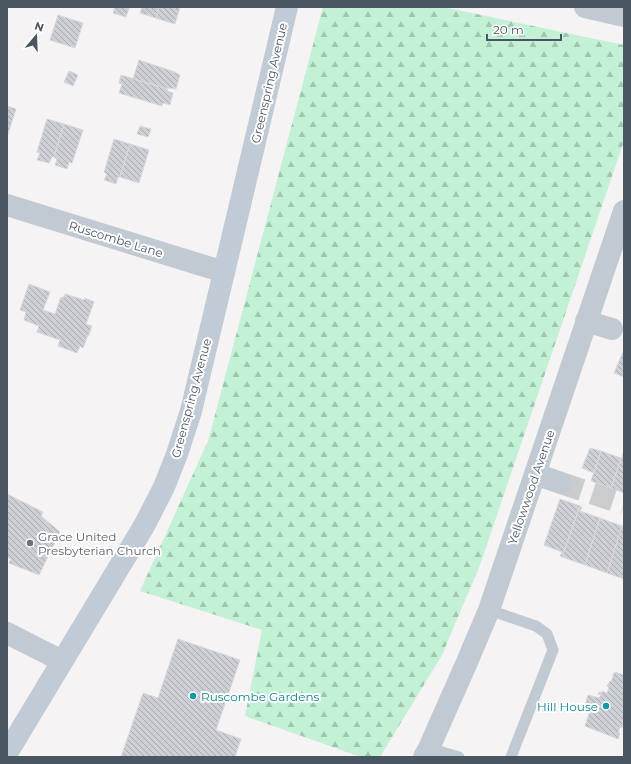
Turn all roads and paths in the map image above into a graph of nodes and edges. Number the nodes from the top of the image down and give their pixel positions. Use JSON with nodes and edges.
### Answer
{"nodes":[{"id":1,"x":286,"y":7,"type":"edge"},
{"id":2,"x":585,"y":7,"type":"edge"},
{"id":3,"x":624,"y":16,"type":"edge"},
{"id":4,"x":7,"y":206,"type":"edge"},
{"id":5,"x":624,"y":211,"type":"edge"},
{"id":6,"x":224,"y":272,"type":"junction"},
{"id":7,"x":586,"y":321,"type":"junction"},
{"id":8,"x":612,"y":329,"type":"dead end"},
{"id":9,"x":535,"y":474,"type":"junction"},
{"id":10,"x":561,"y":483,"type":"tunnel mouth"},
{"id":11,"x":489,"y":610,"type":"junction"},
{"id":12,"x":7,"y":633,"type":"edge"},
{"id":13,"x":62,"y":661,"type":"junction"},
{"id":14,"x":426,"y":752,"type":"edge"},
{"id":15,"x":7,"y":753,"type":"edge"},
{"id":16,"x":459,"y":757,"type":"edge"},
{"id":17,"x":511,"y":757,"type":"edge"}],
"edges":[{"from":1,"to":6,"type":"main road","name":"Greenspring Avenue"},
{"from":2,"to":3,"type":"street"},
{"from":4,"to":6,"type":"street","name":"Ruscombe Lane"},
{"from":5,"to":7,"type":"street","name":"Yellowwood Avenue"},
{"from":6,"to":13,"type":"main road","name":"Greenspring Avenue"},
{"from":7,"to":8,"type":"street"},
{"from":7,"to":9,"type":"street","name":"Yellowwood Avenue"},
{"from":9,"to":10,"type":"street"},
{"from":9,"to":11,"type":"street","name":"Yellowwood Avenue"},
{"from":11,"to":14,"type":"street","name":"Yellowwood Avenue"},
{"from":11,"to":17,"type":"lane"},
{"from":12,"to":13,"type":"street"},
{"from":13,"to":15,"type":"main road","name":"Greenspring Avenue"},
{"from":14,"to":16,"type":"lane"}]}
